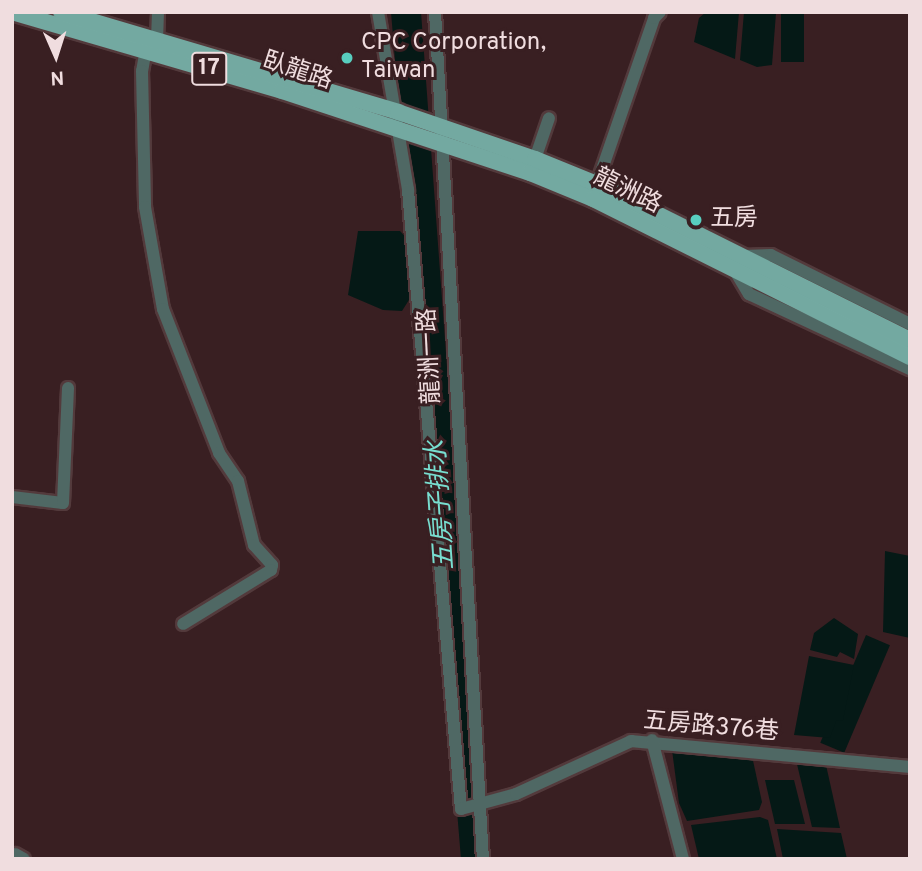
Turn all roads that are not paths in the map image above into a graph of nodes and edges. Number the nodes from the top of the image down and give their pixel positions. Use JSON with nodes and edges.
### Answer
{"nodes":[{"id":1,"x":12,"y":12,"type":"edge"},
{"id":2,"x":61,"y":12,"type":"edge"},
{"id":3,"x":158,"y":12,"type":"edge"},
{"id":4,"x":378,"y":12,"type":"edge"},
{"id":5,"x":435,"y":12,"type":"edge"},
{"id":6,"x":660,"y":12,"type":"edge"},
{"id":7,"x":151,"y":45,"type":"junction"},
{"id":8,"x":396,"y":111,"type":"junction"},
{"id":9,"x":549,"y":118,"type":"dead end"},
{"id":10,"x":436,"y":124,"type":"junction"},
{"id":11,"x":402,"y":130,"type":"junction"},
{"id":12,"x":435,"y":141,"type":"junction"},
{"id":13,"x":535,"y":159,"type":"junction"},
{"id":14,"x":597,"y":184,"type":"junction"},
{"id":15,"x":739,"y":264,"type":"junction"},
{"id":16,"x":910,"y":324,"type":"edge"},
{"id":17,"x":910,"y":340,"type":"edge"},
{"id":18,"x":910,"y":357,"type":"edge"},
{"id":19,"x":910,"y":369,"type":"edge"},
{"id":20,"x":68,"y":388,"type":"dead end"},
{"id":21,"x":12,"y":497,"type":"edge"},
{"id":22,"x":183,"y":624,"type":"dead end"},
{"id":23,"x":652,"y":740,"type":"junction"},
{"id":24,"x":910,"y":767,"type":"edge"},
{"id":25,"x":471,"y":808,"type":"junction"},
{"id":26,"x":483,"y":859,"type":"edge"},
{"id":27,"x":683,"y":859,"type":"edge"}],
"edges":[{"from":1,"to":7,"type":"main road","name":"臥龍路","number":"17"},
{"from":2,"to":7,"type":"main road","name":"臥龍路","number":"17"},
{"from":3,"to":7,"type":"street"},
{"from":4,"to":8,"type":"street"},
{"from":5,"to":10,"type":"street","name":"龍洲一路"},
{"from":6,"to":14,"type":"street"},
{"from":7,"to":8,"type":"main road","name":"臥龍路","number":"17"},
{"from":7,"to":11,"type":"main road","name":"臥龍路","number":"17"},
{"from":7,"to":22,"type":"street"},
{"from":8,"to":10,"type":"main road","number":"17"},
{"from":8,"to":11,"type":"street"},
{"from":9,"to":13,"type":"street"},
{"from":10,"to":12,"type":"street","name":"龍洲一路"},
{"from":10,"to":13,"type":"main road","name":"龍洲路","number":"17"},
{"from":11,"to":12,"type":"main road","number":"17"},
{"from":11,"to":25,"type":"street"},
{"from":12,"to":15,"type":"main road","name":"龍洲路","number":"17"},
{"from":12,"to":25,"type":"street","name":"龍洲一路"},
{"from":13,"to":14,"type":"main road","name":"龍洲路","number":"17"},
{"from":14,"to":15,"type":"main road","name":"龍洲路","number":"17"},
{"from":15,"to":16,"type":"street"},
{"from":15,"to":17,"type":"main road","name":"龍洲路","number":"17"},
{"from":15,"to":18,"type":"main road","name":"龍洲路","number":"17"},
{"from":15,"to":19,"type":"street"},
{"from":20,"to":21,"type":"street"},
{"from":23,"to":24,"type":"street","name":"五房路376巷"},
{"from":23,"to":25,"type":"street","name":"五房路376巷"},
{"from":23,"to":27,"type":"street"},
{"from":25,"to":26,"type":"street","name":"龍洲一路"}]}
